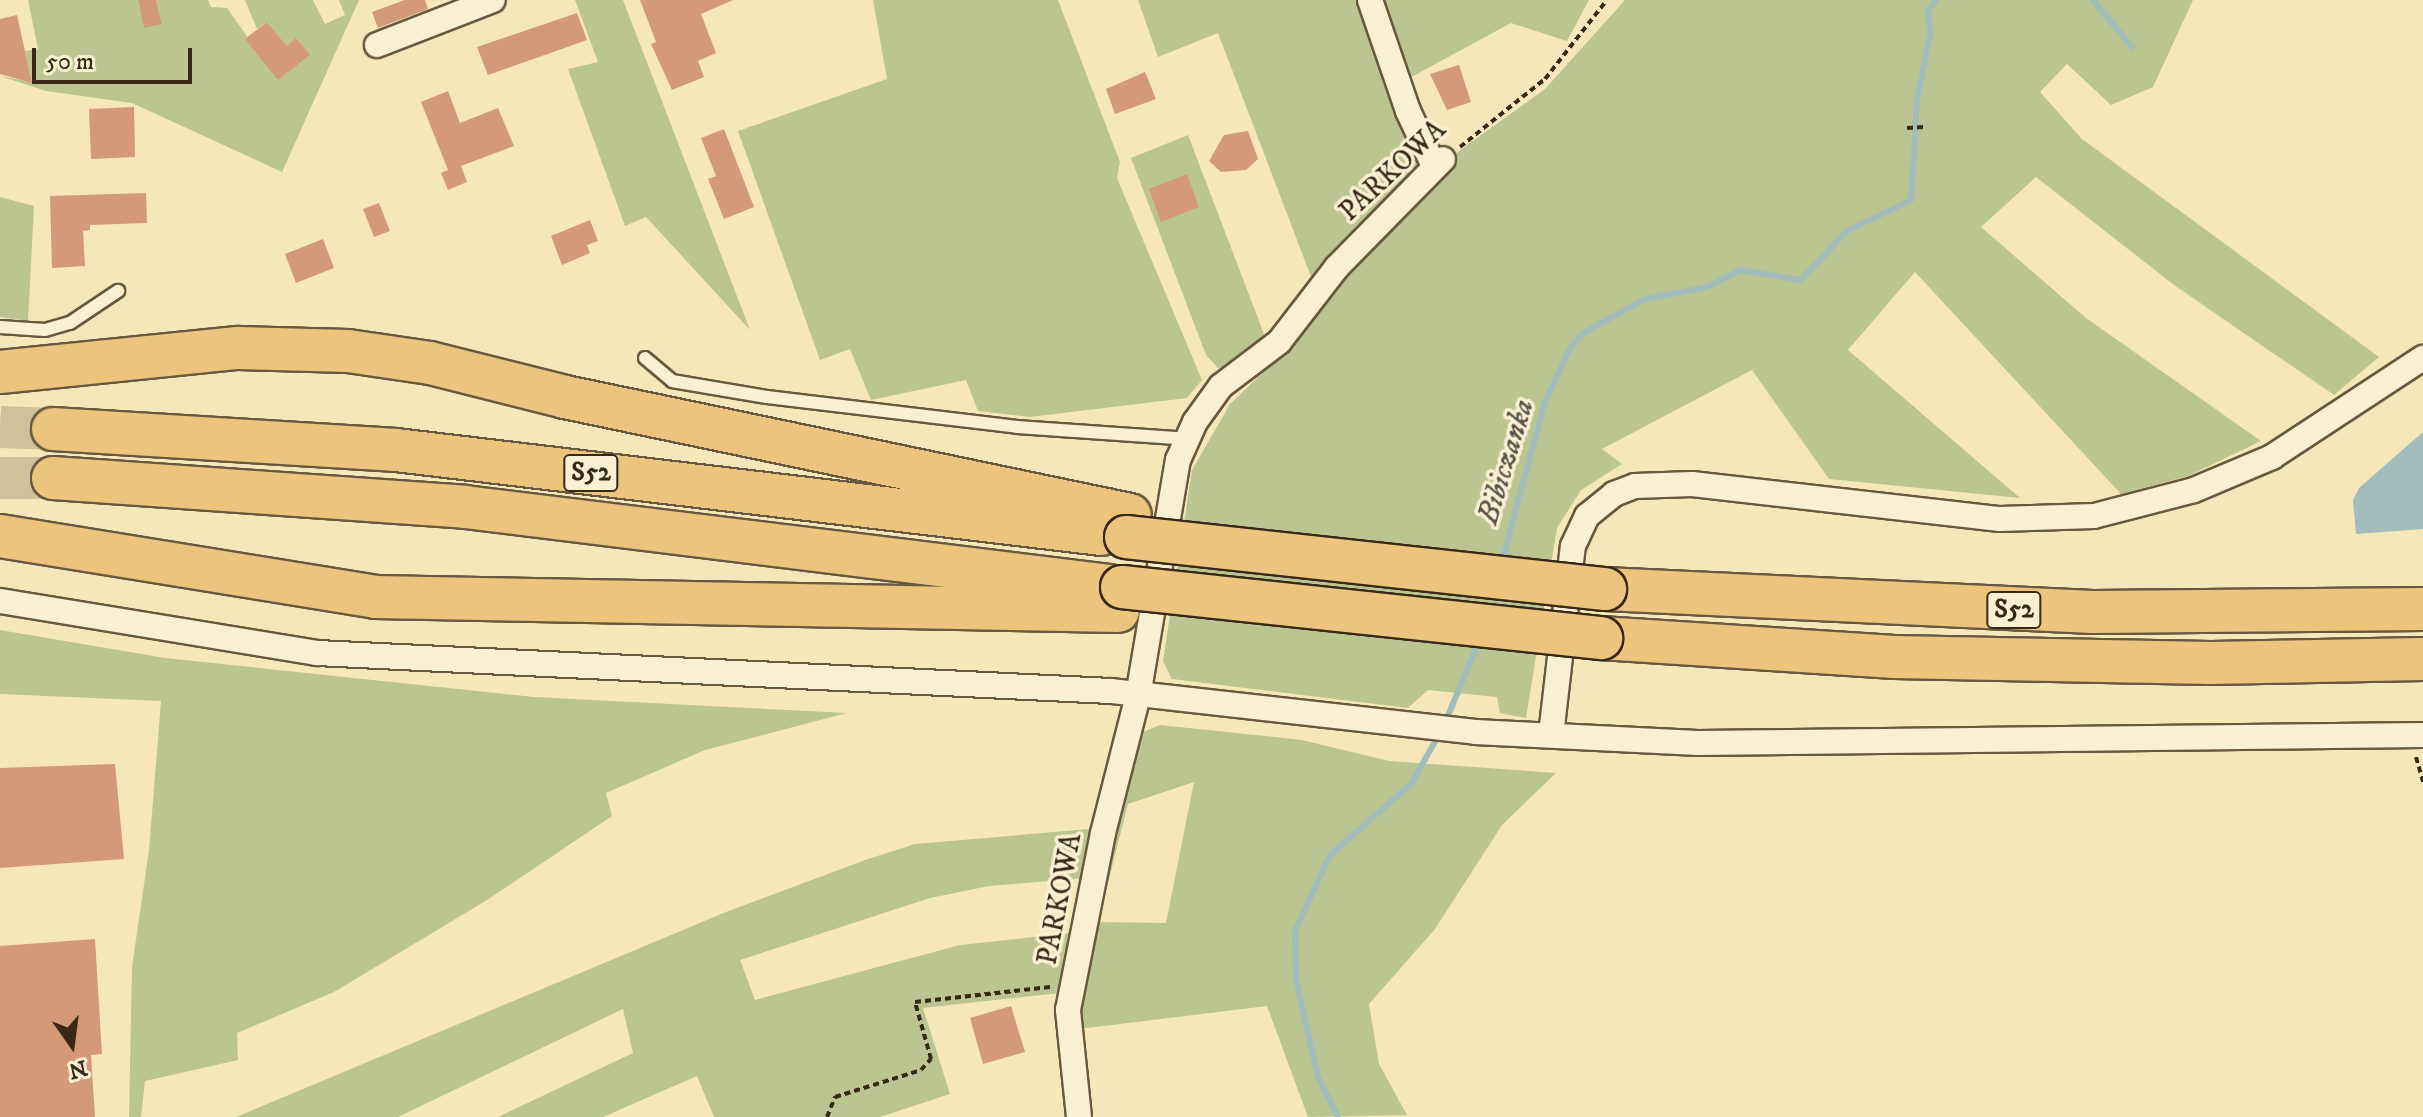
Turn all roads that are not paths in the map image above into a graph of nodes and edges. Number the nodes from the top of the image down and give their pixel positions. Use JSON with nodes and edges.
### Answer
{"nodes":[{"id":1,"x":493,"y":0,"type":"edge"},
{"id":2,"x":1370,"y":0,"type":"edge"},
{"id":3,"x":377,"y":45,"type":"dead end"},
{"id":4,"x":118,"y":291,"type":"dead end"},
{"id":5,"x":0,"y":327,"type":"edge"},
{"id":6,"x":645,"y":358,"type":"dead end"},
{"id":7,"x":2423,"y":358,"type":"edge"},
{"id":8,"x":0,"y":372,"type":"edge"},
{"id":9,"x":53,"y":429,"type":"tunnel mouth"},
{"id":10,"x":1187,"y":439,"type":"junction"},
{"id":11,"x":53,"y":478,"type":"tunnel mouth"},
{"id":12,"x":1128,"y":526,"type":"junction"},
{"id":13,"x":0,"y":536,"type":"edge"},
{"id":14,"x":1120,"y":599,"type":"junction"},
{"id":15,"x":0,"y":601,"type":"edge"},
{"id":16,"x":2423,"y":609,"type":"edge"},
{"id":17,"x":2423,"y":659,"type":"edge"},
{"id":18,"x":1138,"y":696,"type":"junction"},
{"id":19,"x":1551,"y":735,"type":"junction"},
{"id":20,"x":2423,"y":735,"type":"edge"},
{"id":21,"x":1079,"y":1117,"type":"edge"}],
"edges":[{"from":1,"to":3,"type":"street"},
{"from":2,"to":10,"type":"street","name":"PARKOWA"},
{"from":4,"to":5,"type":"lane"},
{"from":6,"to":10,"type":"lane"},
{"from":7,"to":19,"type":"street"},
{"from":8,"to":12,"type":"highway"},
{"from":9,"to":12,"type":"highway","number":"S52"},
{"from":10,"to":18,"type":"street","name":"PARKOWA"},
{"from":11,"to":14,"type":"highway","number":"S52"},
{"from":12,"to":16,"type":"highway","number":"S52","bridge":true},
{"from":13,"to":14,"type":"highway"},
{"from":14,"to":17,"type":"highway","number":"S52","bridge":true},
{"from":15,"to":18,"type":"street"},
{"from":18,"to":19,"type":"street"},
{"from":18,"to":21,"type":"street","name":"PARKOWA"},
{"from":19,"to":20,"type":"street"}]}
